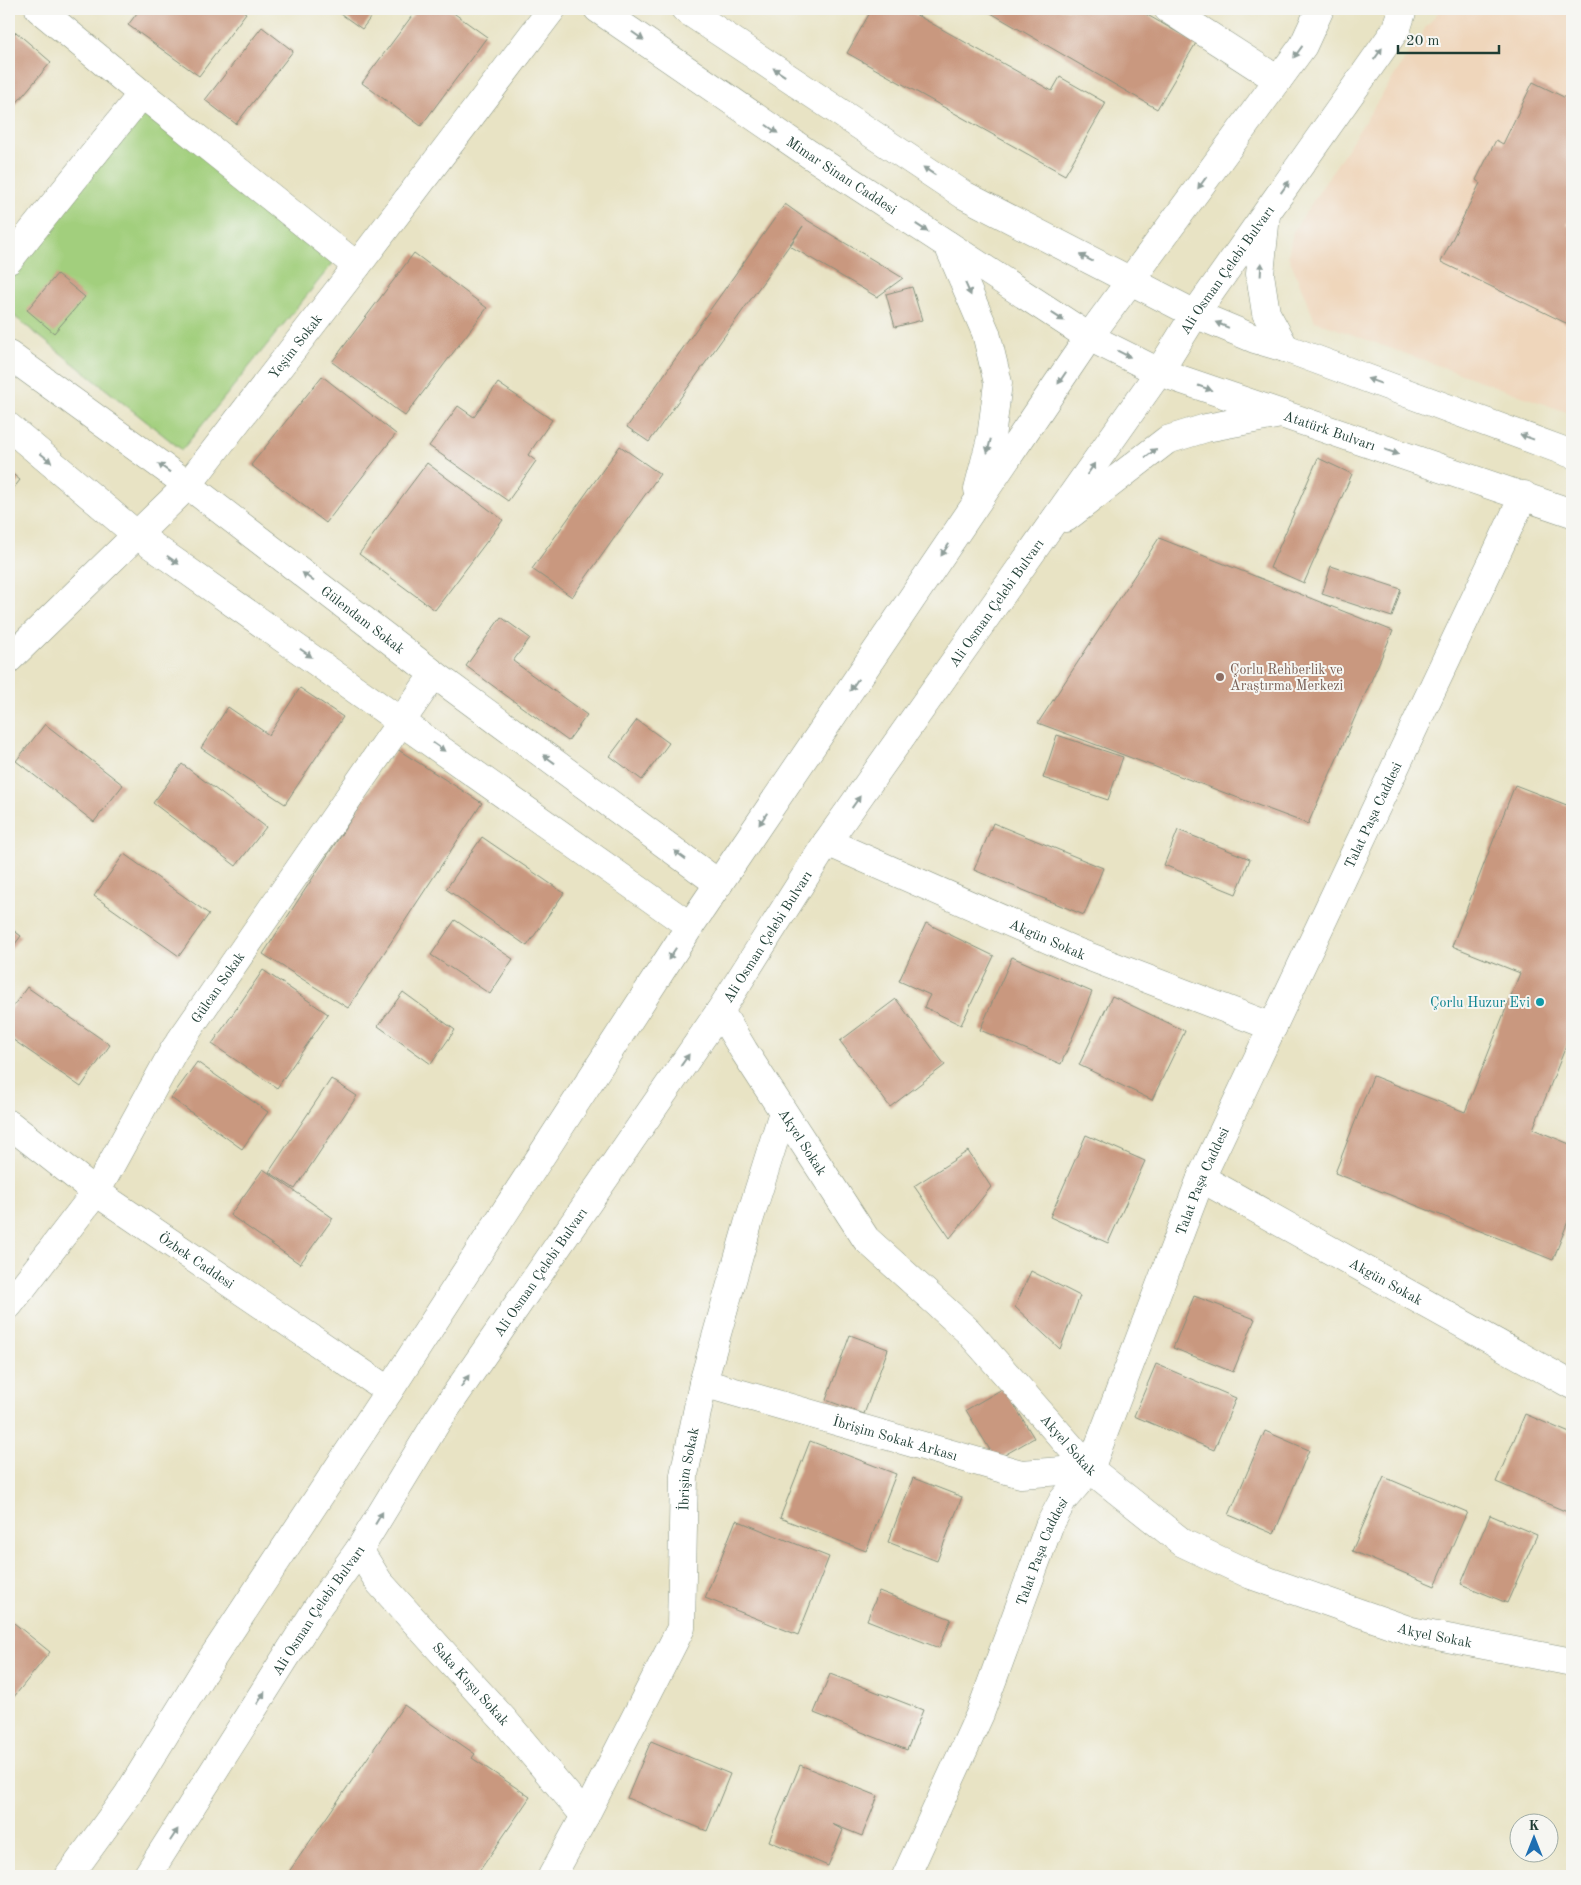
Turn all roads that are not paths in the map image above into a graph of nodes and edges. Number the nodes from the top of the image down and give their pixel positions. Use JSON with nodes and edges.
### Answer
{"nodes":[{"id":1,"x":39,"y":9,"type":"edge"},
{"id":2,"x":552,"y":9,"type":"edge"},
{"id":3,"x":598,"y":9,"type":"edge"},
{"id":4,"x":1168,"y":9,"type":"edge"},
{"id":5,"x":1320,"y":9,"type":"edge"},
{"id":6,"x":697,"y":12,"type":"edge"},
{"id":7,"x":1405,"y":15,"type":"edge"},
{"id":8,"x":1278,"y":80,"type":"junction"},
{"id":9,"x":142,"y":94,"type":"junction"},
{"id":10,"x":1266,"y":213,"type":"junction"},
{"id":11,"x":948,"y":245,"type":"junction"},
{"id":12,"x":9,"y":260,"type":"edge"},
{"id":13,"x":357,"y":266,"type":"junction"},
{"id":14,"x":1129,"y":280,"type":"junction"},
{"id":15,"x":1195,"y":314,"type":"junction"},
{"id":16,"x":1089,"y":337,"type":"junction"},
{"id":17,"x":1285,"y":348,"type":"junction"},
{"id":18,"x":9,"y":355,"type":"edge"},
{"id":19,"x":1159,"y":372,"type":"junction"},
{"id":20,"x":1281,"y":414,"type":"junction"},
{"id":21,"x":9,"y":427,"type":"edge"},
{"id":22,"x":1572,"y":454,"type":"edge"},
{"id":23,"x":188,"y":485,"type":"junction"},
{"id":24,"x":1524,"y":495,"type":"junction"},
{"id":25,"x":972,"y":510,"type":"junction"},
{"id":26,"x":1572,"y":513,"type":"edge"},
{"id":27,"x":137,"y":534,"type":"junction"},
{"id":28,"x":1043,"y":536,"type":"junction"},
{"id":29,"x":9,"y":659,"type":"edge"},
{"id":30,"x":434,"y":674,"type":"junction"},
{"id":31,"x":402,"y":721,"type":"junction"},
{"id":32,"x":828,"y":842,"type":"junction"},
{"id":33,"x":719,"y":884,"type":"junction"},
{"id":34,"x":690,"y":926,"type":"junction"},
{"id":35,"x":720,"y":1011,"type":"junction"},
{"id":36,"x":1273,"y":1027,"type":"junction"},
{"id":37,"x":783,"y":1112,"type":"junction"},
{"id":38,"x":9,"y":1124,"type":"edge"},
{"id":39,"x":1201,"y":1178,"type":"junction"},
{"id":40,"x":96,"y":1192,"type":"junction"},
{"id":41,"x":9,"y":1305,"type":"edge"},
{"id":42,"x":703,"y":1383,"type":"junction"},
{"id":43,"x":1572,"y":1385,"type":"edge"},
{"id":44,"x":389,"y":1391,"type":"junction"},
{"id":45,"x":1090,"y":1469,"type":"junction"},
{"id":46,"x":359,"y":1550,"type":"junction"},
{"id":47,"x":1572,"y":1662,"type":"edge"},
{"id":48,"x":585,"y":1816,"type":"junction"},
{"id":49,"x":69,"y":1876,"type":"edge"},
{"id":50,"x":148,"y":1876,"type":"edge"},
{"id":51,"x":552,"y":1876,"type":"edge"},
{"id":52,"x":906,"y":1876,"type":"edge"}],
"edges":[{"from":1,"to":9,"type":"street"},
{"from":2,"to":13,"type":"street","name":"Yeşim Sokak"},
{"from":3,"to":11,"type":"street","name":"Mimar Sinan Caddesi","one_way":true},
{"from":4,"to":8,"type":"street"},
{"from":5,"to":8,"type":"street","one_way":true},
{"from":14,"to":6,"type":"street","one_way":true},
{"from":10,"to":7,"type":"street","name":"Ali Osman Çelebi Bulvarı","one_way":true},
{"from":8,"to":14,"type":"street","one_way":true},
{"from":9,"to":12,"type":"street"},
{"from":9,"to":13,"type":"street"},
{"from":10,"to":15,"type":"street","name":"Ali Osman Çelebi Bulvarı"},
{"from":17,"to":10,"type":"street","one_way":true},
{"from":11,"to":16,"type":"street","name":"Mimar Sinan Caddesi","one_way":true},
{"from":11,"to":25,"type":"street","one_way":true},
{"from":13,"to":23,"type":"street","name":"Yeşim Sokak"},
{"from":14,"to":15,"type":"street"},
{"from":14,"to":16,"type":"street"},
{"from":17,"to":15,"type":"street","one_way":true},
{"from":15,"to":19,"type":"street","name":"Ali Osman Çelebi Bulvarı"},
{"from":16,"to":19,"type":"street","name":"Atatürk Bulvarı","one_way":true},
{"from":16,"to":25,"type":"street","one_way":true},
{"from":22,"to":17,"type":"street","one_way":true},
{"from":23,"to":18,"type":"street","name":"Gülendam Sokak","one_way":true},
{"from":19,"to":20,"type":"street","name":"Atatürk Bulvarı","one_way":true},
{"from":28,"to":19,"type":"street","name":"Ali Osman Çelebi Bulvarı","one_way":true},
{"from":20,"to":24,"type":"street","name":"Atatürk Bulvarı","one_way":true},
{"from":28,"to":20,"type":"street","one_way":true},
{"from":21,"to":27,"type":"street","one_way":true},
{"from":23,"to":27,"type":"street","name":"Yeşim Sokak"},
{"from":30,"to":23,"type":"street","name":"Gülendam Sokak","one_way":true},
{"from":24,"to":26,"type":"street","name":"Atatürk Bulvarı"},
{"from":24,"to":36,"type":"street","name":"Talat Paşa Caddesi"},
{"from":25,"to":33,"type":"street","one_way":true},
{"from":27,"to":29,"type":"street","name":"Yeşim Sokak"},
{"from":27,"to":31,"type":"street","one_way":true},
{"from":32,"to":28,"type":"street","name":"Ali Osman Çelebi Bulvarı","one_way":true},
{"from":30,"to":31,"type":"street","name":"Gülcan Sokak"},
{"from":33,"to":30,"type":"street","name":"Gülendam Sokak","one_way":true},
{"from":31,"to":34,"type":"street","one_way":true},
{"from":31,"to":40,"type":"street","name":"Gülcan Sokak"},
{"from":32,"to":35,"type":"street","name":"Ali Osman Çelebi Bulvarı"},
{"from":32,"to":36,"type":"street","name":"Akgün Sokak"},
{"from":33,"to":34,"type":"street"},
{"from":34,"to":44,"type":"street","one_way":true},
{"from":35,"to":37,"type":"street","name":"Akyel Sokak"},
{"from":46,"to":35,"type":"street","name":"Ali Osman Çelebi Bulvarı","one_way":true},
{"from":36,"to":39,"type":"street","name":"Talat Paşa Caddesi"},
{"from":37,"to":42,"type":"street","name":"İbrişim Sokak"},
{"from":37,"to":45,"type":"street","name":"Akyel Sokak"},
{"from":38,"to":40,"type":"street","name":"Özbek Caddesi"},
{"from":39,"to":43,"type":"street","name":"Akgün Sokak"},
{"from":39,"to":45,"type":"street","name":"Talat Paşa Caddesi"},
{"from":40,"to":41,"type":"street","name":"Gülcan Sokak"},
{"from":40,"to":44,"type":"street","name":"Özbek Caddesi"},
{"from":42,"to":45,"type":"street","name":"İbrişim Sokak Arkası"},
{"from":42,"to":48,"type":"street","name":"İbrişim Sokak"},
{"from":44,"to":49,"type":"street"},
{"from":45,"to":47,"type":"street","name":"Akyel Sokak"},
{"from":45,"to":52,"type":"street","name":"Talat Paşa Caddesi"},
{"from":46,"to":48,"type":"street","name":"Saka Kuşu Sokak"},
{"from":50,"to":46,"type":"street","name":"Ali Osman Çelebi Bulvarı","one_way":true},
{"from":48,"to":51,"type":"street","name":"İbrişim Sokak"}]}
